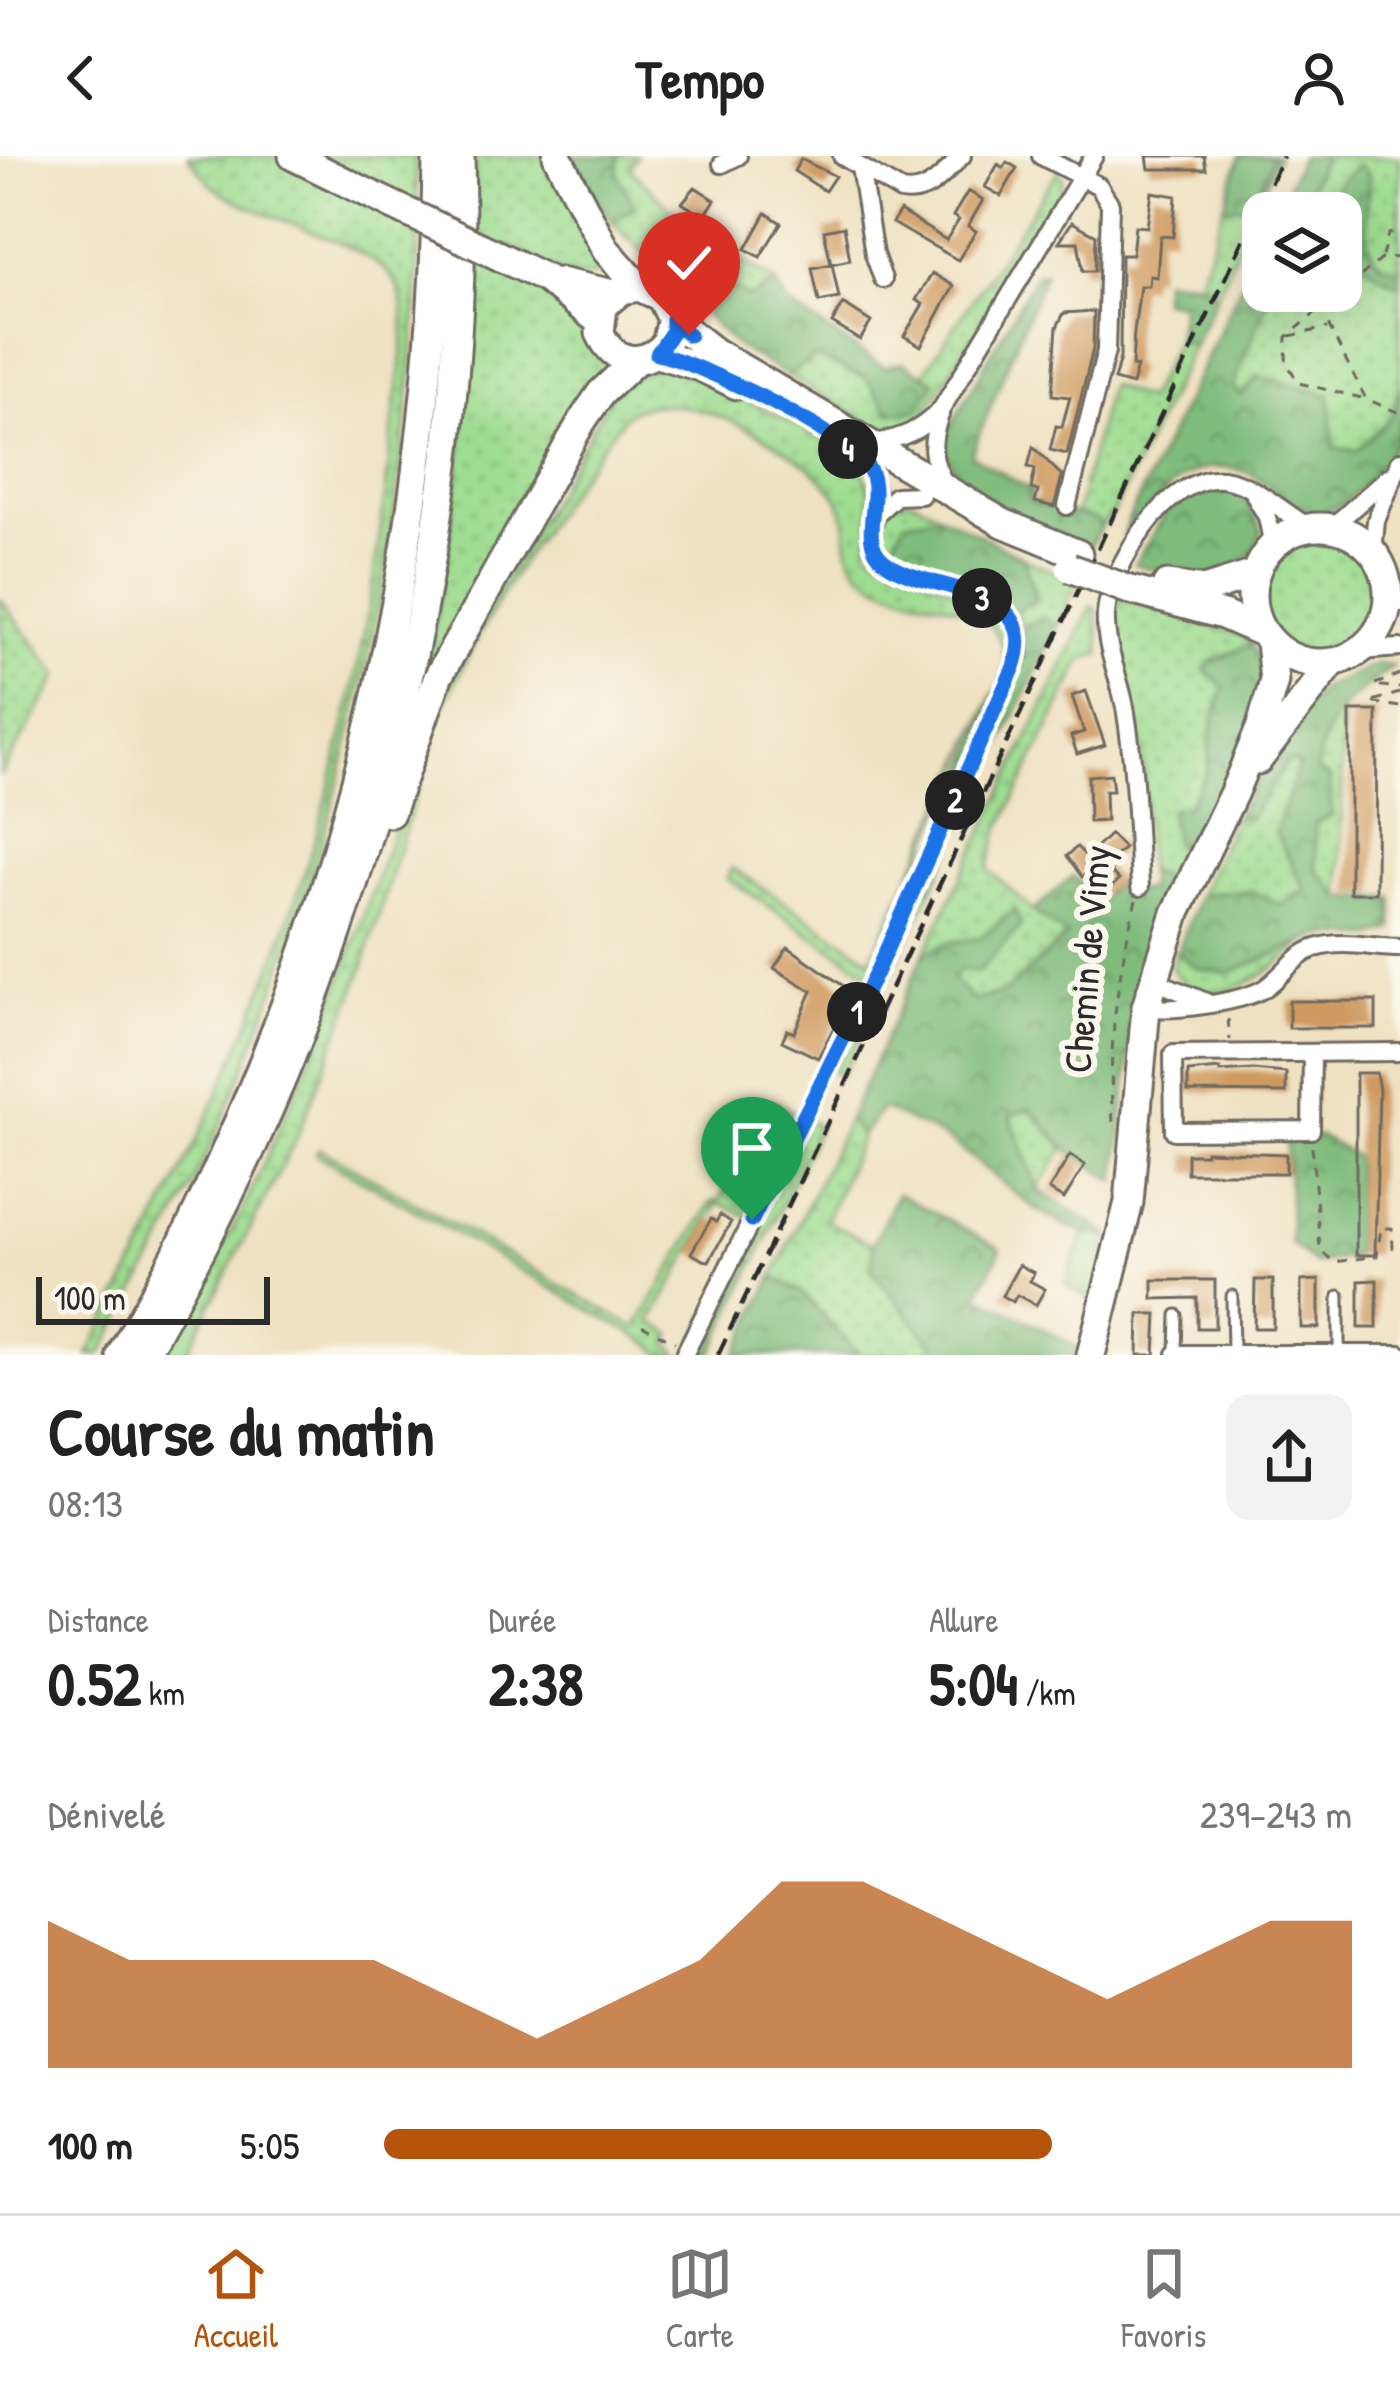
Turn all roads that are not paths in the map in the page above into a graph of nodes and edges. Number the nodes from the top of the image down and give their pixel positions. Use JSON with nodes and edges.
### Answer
{"nodes":[{"id":1,"x":293,"y":156,"type":"edge"},
{"id":2,"x":423,"y":156,"type":"edge"},
{"id":3,"x":437,"y":156,"type":"edge"},
{"id":4,"x":460,"y":156,"type":"edge"},
{"id":5,"x":557,"y":156,"type":"edge"},
{"id":6,"x":842,"y":156,"type":"edge"},
{"id":7,"x":962,"y":156,"type":"edge"},
{"id":8,"x":1042,"y":156,"type":"edge"},
{"id":9,"x":1094,"y":156,"type":"edge"},
{"id":10,"x":860,"y":167,"type":"junction"},
{"id":11,"x":1082,"y":177,"type":"junction"},
{"id":12,"x":546,"y":279,"type":"junction"},
{"id":13,"x":884,"y":279,"type":"dead end"},
{"id":14,"x":627,"y":291,"type":"junction"},
{"id":15,"x":435,"y":312,"type":"junction"},
{"id":16,"x":672,"y":319,"type":"junction"},
{"id":17,"x":599,"y":322,"type":"junction"},
{"id":18,"x":646,"y":357,"type":"junction"},
{"id":19,"x":942,"y":408,"type":"junction"},
{"id":20,"x":868,"y":451,"type":"junction"},
{"id":21,"x":1396,"y":467,"type":"edge"},
{"id":22,"x":1252,"y":490,"type":"junction"},
{"id":23,"x":952,"y":494,"type":"junction"},
{"id":24,"x":921,"y":495,"type":"junction"},
{"id":25,"x":1067,"y":506,"type":"dead end"},
{"id":26,"x":875,"y":514,"type":"junction"},
{"id":27,"x":1321,"y":528,"type":"junction"},
{"id":28,"x":1273,"y":546,"type":"junction"},
{"id":29,"x":1373,"y":552,"type":"junction"},
{"id":30,"x":1074,"y":561,"type":"junction"},
{"id":31,"x":1255,"y":574,"type":"junction"},
{"id":32,"x":1130,"y":582,"type":"junction"},
{"id":33,"x":1394,"y":597,"type":"edge"},
{"id":34,"x":1266,"y":637,"type":"junction"},
{"id":35,"x":1400,"y":648,"type":"edge"},
{"id":36,"x":1360,"y":651,"type":"junction"},
{"id":37,"x":1332,"y":663,"type":"junction"},
{"id":38,"x":1234,"y":792,"type":"junction"},
{"id":39,"x":1140,"y":887,"type":"road end"},
{"id":40,"x":331,"y":946,"type":"junction"},
{"id":41,"x":1400,"y":948,"type":"edge"},
{"id":42,"x":1150,"y":993,"type":"junction"},
{"id":43,"x":1215,"y":1002,"type":"junction"},
{"id":44,"x":1400,"y":1052,"type":"edge"},
{"id":45,"x":1312,"y":1053,"type":"junction"},
{"id":46,"x":1232,"y":1296,"type":"dead end"},
{"id":47,"x":1339,"y":1297,"type":"dead end"},
{"id":48,"x":1177,"y":1316,"type":"dead end"},
{"id":49,"x":686,"y":1352,"type":"edge"},
{"id":50,"x":1176,"y":1354,"type":"edge"},
{"id":51,"x":1233,"y":1354,"type":"edge"},
{"id":52,"x":1340,"y":1354,"type":"edge"},
{"id":53,"x":1400,"y":1354,"type":"edge"},
{"id":54,"x":121,"y":1355,"type":"edge"},
{"id":55,"x":145,"y":1355,"type":"edge"},
{"id":56,"x":1091,"y":1355,"type":"edge"}],
"edges":[{"from":1,"to":12,"type":"main road","bridge":true},
{"from":2,"to":15,"type":"main road"},
{"from":3,"to":15,"type":"main road"},
{"from":4,"to":40,"type":"main road"},
{"from":5,"to":14,"type":"main road"},
{"from":6,"to":10,"type":"street"},
{"from":7,"to":10,"type":"street"},
{"from":8,"to":11,"type":"street"},
{"from":9,"to":11,"type":"street"},
{"from":10,"to":13,"type":"street"},
{"from":11,"to":19,"type":"street"},
{"from":11,"to":25,"type":"street"},
{"from":12,"to":14,"type":"main road"},
{"from":12,"to":17,"type":"main road"},
{"from":14,"to":16,"type":"main road"},
{"from":14,"to":17,"type":"main road"},
{"from":15,"to":54,"type":"main road"},
{"from":16,"to":18,"type":"main road"},
{"from":16,"to":20,"type":"main road"},
{"from":17,"to":18,"type":"main road"},
{"from":18,"to":20,"type":"main road"},
{"from":18,"to":40,"type":"main road"},
{"from":19,"to":20,"type":"street"},
{"from":19,"to":23,"type":"street"},
{"from":20,"to":23,"type":"main road"},
{"from":20,"to":24,"type":"main road"},
{"from":20,"to":26,"type":"street"},
{"from":21,"to":27,"type":"street"},
{"from":21,"to":29,"type":"street"},
{"from":22,"to":27,"type":"street"},
{"from":22,"to":28,"type":"street"},
{"from":22,"to":39,"type":"street","name":"Chemin de Vimy"},
{"from":23,"to":30,"type":"main road"},
{"from":24,"to":26,"type":"street"},
{"from":24,"to":30,"type":"main road"},
{"from":26,"to":49,"type":"street"},
{"from":27,"to":28,"type":"main road"},
{"from":27,"to":29,"type":"main road"},
{"from":28,"to":31,"type":"main road"},
{"from":29,"to":33,"type":"main road"},
{"from":30,"to":32,"type":"main road"},
{"from":31,"to":32,"type":"main road"},
{"from":31,"to":34,"type":"main road"},
{"from":32,"to":34,"type":"main road"},
{"from":33,"to":36,"type":"main road"},
{"from":34,"to":37,"type":"main road"},
{"from":34,"to":38,"type":"main road"},
{"from":35,"to":36,"type":"street"},
{"from":36,"to":37,"type":"main road"},
{"from":37,"to":38,"type":"main road"},
{"from":38,"to":42,"type":"main road","name":"Chemin de Vimy"},
{"from":40,"to":55,"type":"main road"},
{"from":41,"to":43,"type":"street"},
{"from":42,"to":43,"type":"street"},
{"from":42,"to":43,"type":"street"},
{"from":42,"to":56,"type":"main road","name":"Chemin de Vimy"},
{"from":44,"to":45,"type":"street"},
{"from":45,"to":45,"type":"street"},
{"from":46,"to":51,"type":"lane"},
{"from":47,"to":52,"type":"lane"},
{"from":48,"to":50,"type":"lane"},
{"from":50,"to":51,"type":"street"},
{"from":51,"to":52,"type":"street"},
{"from":52,"to":53,"type":"street"}]}
